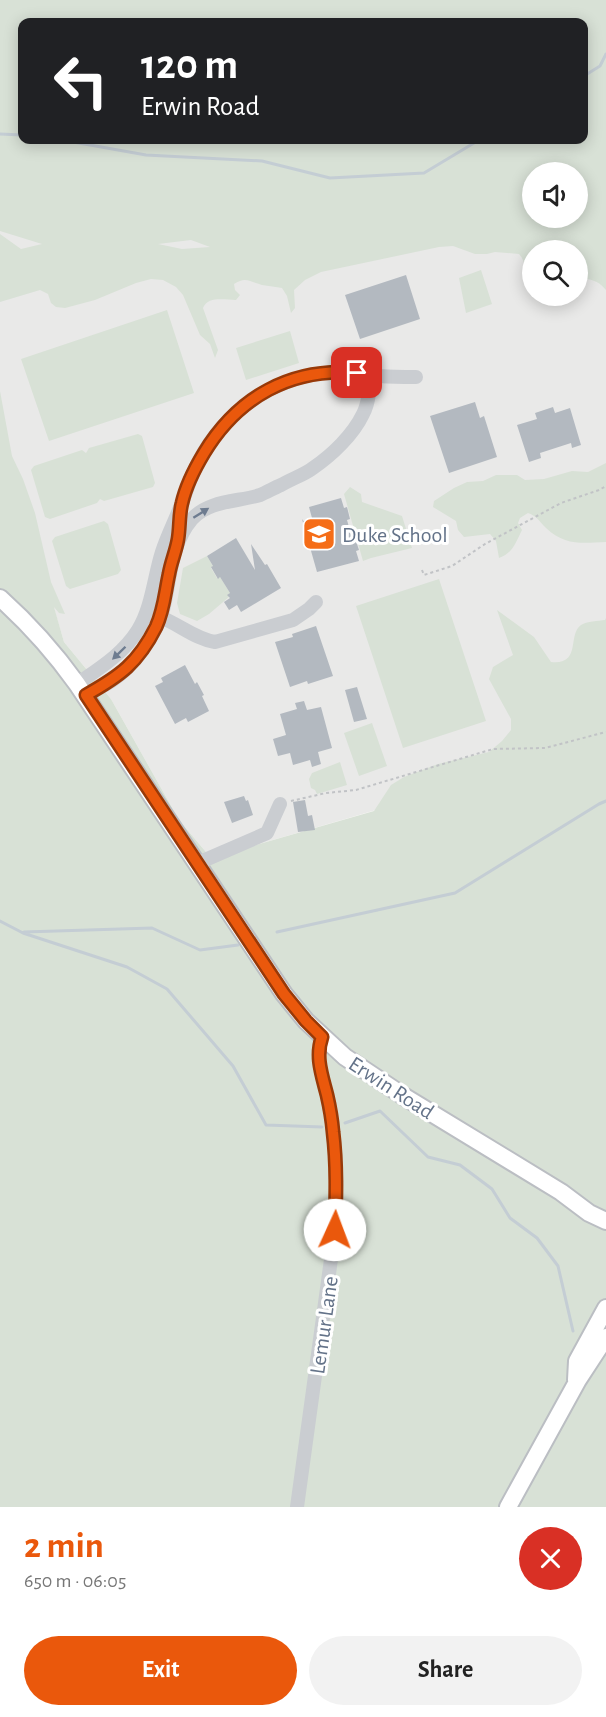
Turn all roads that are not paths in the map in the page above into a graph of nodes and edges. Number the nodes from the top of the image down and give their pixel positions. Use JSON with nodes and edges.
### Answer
{"nodes":[{"id":1,"x":371,"y":374,"type":"junction"},
{"id":2,"x":416,"y":377,"type":"dead end"},
{"id":3,"x":182,"y":503,"type":"junction"},
{"id":4,"x":177,"y":542,"type":"junction"},
{"id":5,"x":0,"y":598,"type":"edge"},
{"id":6,"x":316,"y":602,"type":"dead end"},
{"id":7,"x":160,"y":617,"type":"junction"},
{"id":8,"x":81,"y":689,"type":"junction"},
{"id":9,"x":280,"y":804,"type":"road end"},
{"id":10,"x":198,"y":863,"type":"junction"},
{"id":11,"x":322,"y":1037,"type":"junction"},
{"id":12,"x":561,"y":1192,"type":"junction"},
{"id":13,"x":606,"y":1209,"type":"edge"},
{"id":14,"x":589,"y":1214,"type":"junction"},
{"id":15,"x":606,"y":1221,"type":"edge"},
{"id":16,"x":606,"y":1228,"type":"edge"},
{"id":17,"x":606,"y":1308,"type":"edge"},
{"id":18,"x":606,"y":1323,"type":"edge"},
{"id":19,"x":606,"y":1337,"type":"edge"},
{"id":20,"x":576,"y":1384,"type":"junction"},
{"id":21,"x":297,"y":1507,"type":"edge"},
{"id":22,"x":508,"y":1507,"type":"edge"}],
"edges":[{"from":1,"to":2,"type":"street"},
{"from":1,"to":3,"type":"street"},
{"from":4,"to":1,"type":"street","one_way":true},
{"from":3,"to":4,"type":"street"},
{"from":3,"to":8,"type":"street","one_way":true},
{"from":4,"to":7,"type":"street"},
{"from":5,"to":8,"type":"main road","name":"Erwin Road"},
{"from":6,"to":7,"type":"street"},
{"from":7,"to":8,"type":"street"},
{"from":8,"to":10,"type":"main road","name":"Erwin Road"},
{"from":9,"to":10,"type":"street"},
{"from":10,"to":11,"type":"main road","name":"Erwin Road"},
{"from":11,"to":12,"type":"main road","name":"Erwin Road"},
{"from":11,"to":21,"type":"street","name":"Lemur Lane"},
{"from":12,"to":13,"type":"main road","name":"Erwin Road"},
{"from":12,"to":14,"type":"main road","name":"Erwin Road"},
{"from":14,"to":15,"type":"main road","name":"Erwin Road"},
{"from":14,"to":16,"type":"main road"},
{"from":17,"to":20,"type":"main road"},
{"from":18,"to":20,"type":"main road"},
{"from":19,"to":20,"type":"main road"},
{"from":20,"to":22,"type":"main road"}]}
